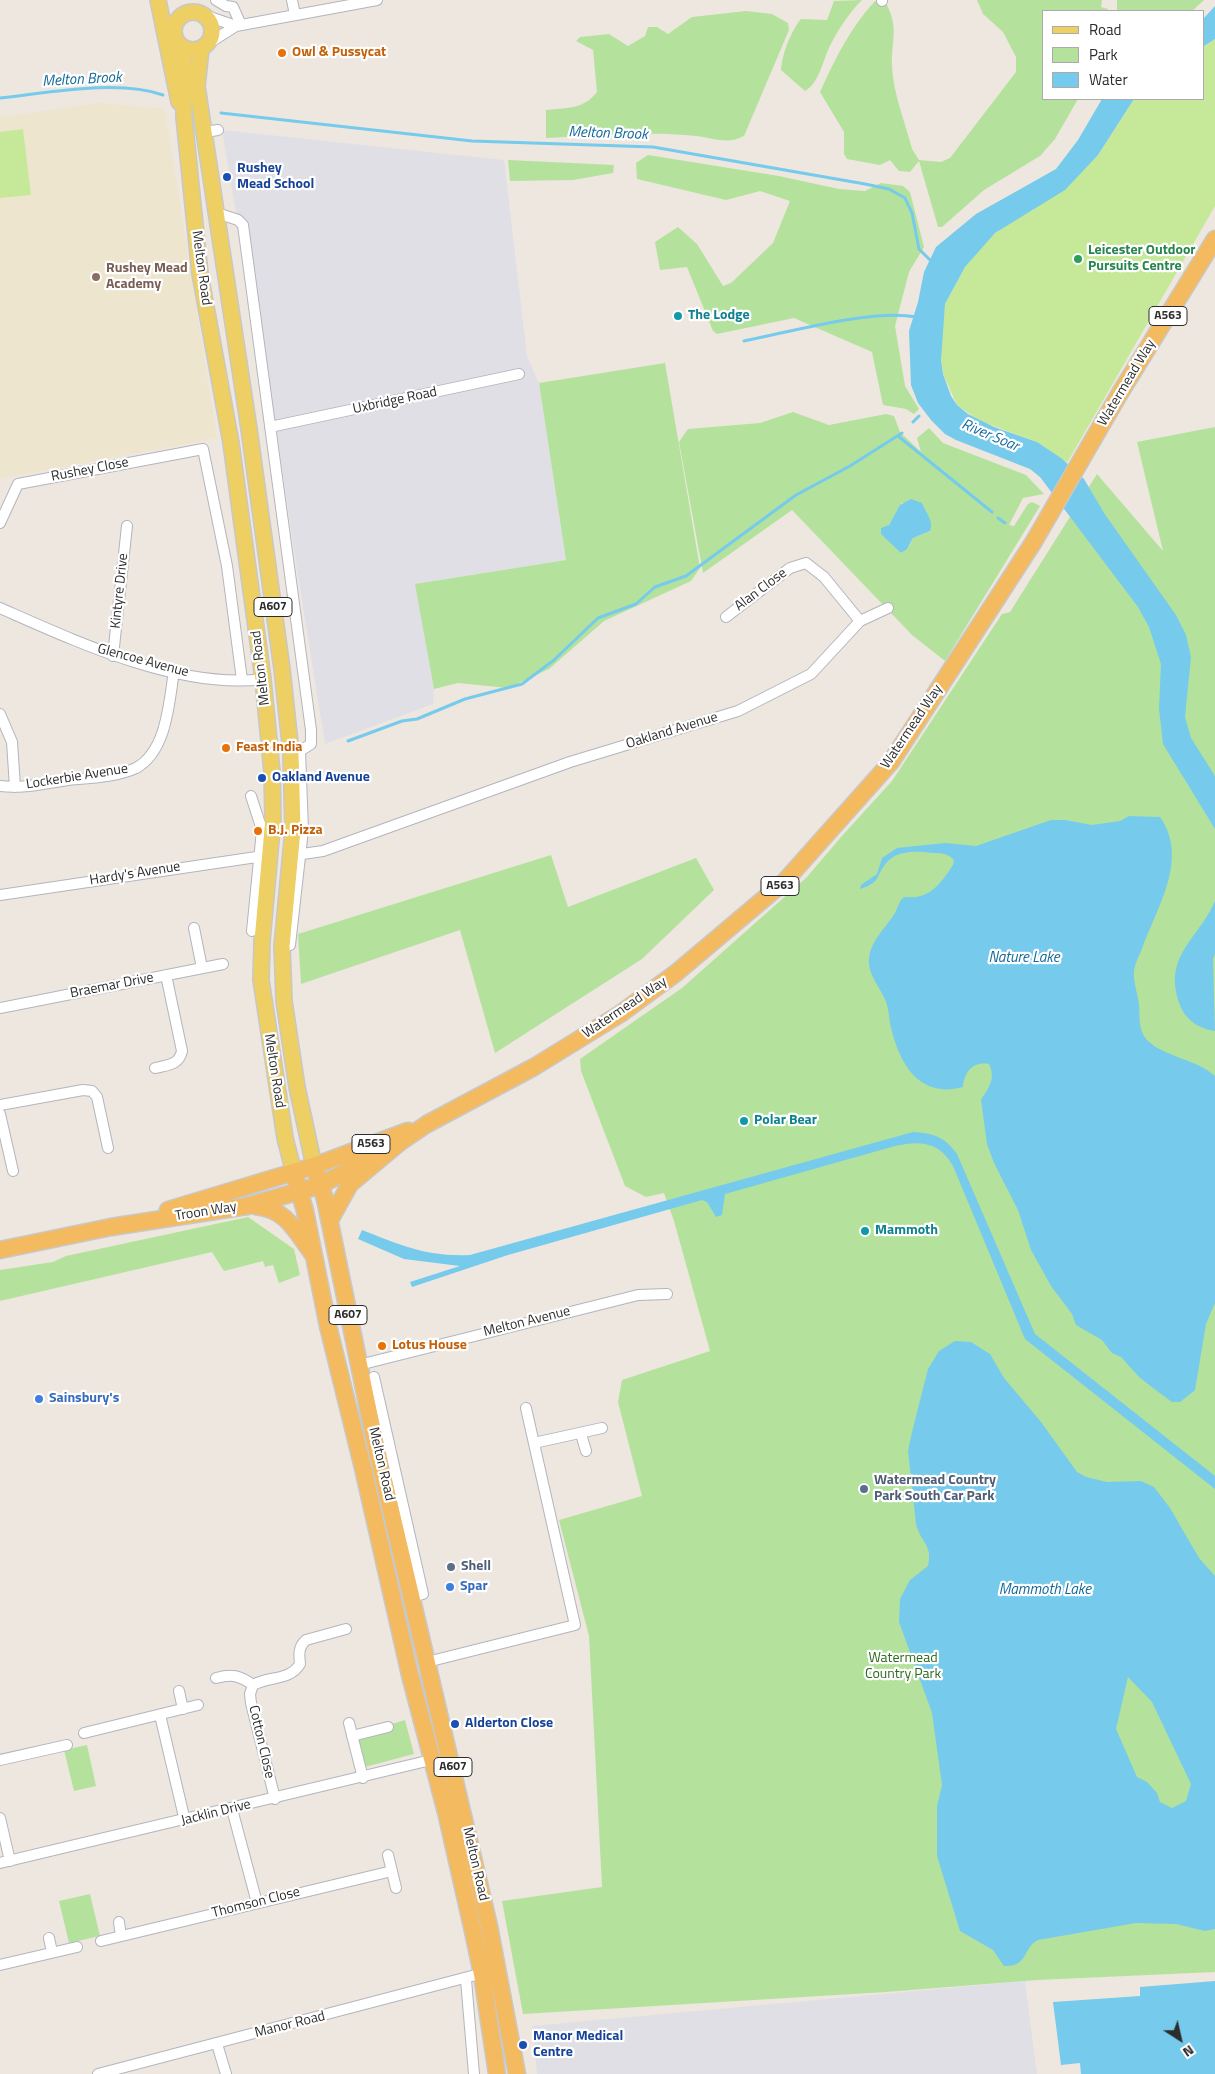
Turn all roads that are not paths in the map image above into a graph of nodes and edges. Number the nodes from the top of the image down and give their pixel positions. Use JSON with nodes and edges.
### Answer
{"nodes":[{"id":1,"x":158,"y":0,"type":"edge"},
{"id":2,"x":168,"y":0,"type":"edge"},
{"id":3,"x":186,"y":0,"type":"edge"},
{"id":4,"x":216,"y":0,"type":"edge"},
{"id":5,"x":292,"y":0,"type":"edge"},
{"id":6,"x":377,"y":0,"type":"edge"},
{"id":7,"x":199,"y":13,"type":"junction"},
{"id":8,"x":295,"y":15,"type":"junction"},
{"id":9,"x":175,"y":22,"type":"junction"},
{"id":10,"x":238,"y":25,"type":"junction"},
{"id":11,"x":204,"y":47,"type":"junction"},
{"id":12,"x":184,"y":49,"type":"junction"},
{"id":13,"x":184,"y":117,"type":"junction"},
{"id":14,"x":217,"y":213,"type":"junction"},
{"id":15,"x":1215,"y":239,"type":"edge"},
{"id":16,"x":225,"y":272,"type":"junction"},
{"id":17,"x":200,"y":274,"type":"junction"},
{"id":18,"x":519,"y":374,"type":"dead end"},
{"id":19,"x":270,"y":427,"type":"junction"},
{"id":20,"x":0,"y":523,"type":"edge"},
{"id":21,"x":127,"y":526,"type":"dead end"},
{"id":22,"x":264,"y":549,"type":"junction"},
{"id":23,"x":0,"y":608,"type":"edge"},
{"id":24,"x":888,"y":608,"type":"dead end"},
{"id":25,"x":254,"y":611,"type":"junction"},
{"id":26,"x":726,"y":617,"type":"dead end"},
{"id":27,"x":860,"y":621,"type":"junction"},
{"id":28,"x":114,"y":656,"type":"junction"},
{"id":29,"x":174,"y":671,"type":"junction"},
{"id":30,"x":263,"y":679,"type":"junction"},
{"id":31,"x":242,"y":680,"type":"junction"},
{"id":32,"x":0,"y":714,"type":"edge"},
{"id":33,"x":296,"y":752,"type":"junction"},
{"id":34,"x":0,"y":786,"type":"edge"},
{"id":35,"x":15,"y":787,"type":"junction"},
{"id":36,"x":251,"y":796,"type":"dead end"},
{"id":37,"x":294,"y":855,"type":"junction"},
{"id":38,"x":265,"y":856,"type":"junction"},
{"id":39,"x":0,"y":895,"type":"edge"},
{"id":40,"x":194,"y":928,"type":"dead end"},
{"id":41,"x":252,"y":931,"type":"dead end"},
{"id":42,"x":286,"y":946,"type":"junction"},
{"id":43,"x":262,"y":947,"type":"junction"},
{"id":44,"x":223,"y":964,"type":"dead end"},
{"id":45,"x":202,"y":968,"type":"junction"},
{"id":46,"x":166,"y":975,"type":"junction"},
{"id":47,"x":0,"y":1008,"type":"edge"},
{"id":48,"x":155,"y":1068,"type":"dead end"},
{"id":49,"x":0,"y":1105,"type":"edge"},
{"id":50,"x":0,"y":1114,"type":"edge"},
{"id":51,"x":428,"y":1124,"type":"junction"},
{"id":52,"x":399,"y":1144,"type":"junction"},
{"id":53,"x":108,"y":1148,"type":"dead end"},
{"id":54,"x":314,"y":1166,"type":"junction"},
{"id":55,"x":13,"y":1172,"type":"dead end"},
{"id":56,"x":294,"y":1173,"type":"junction"},
{"id":57,"x":320,"y":1185,"type":"junction"},
{"id":58,"x":300,"y":1192,"type":"junction"},
{"id":59,"x":248,"y":1206,"type":"junction"},
{"id":60,"x":330,"y":1220,"type":"junction"},
{"id":61,"x":111,"y":1228,"type":"junction"},
{"id":62,"x":0,"y":1250,"type":"edge"},
{"id":63,"x":315,"y":1257,"type":"junction"},
{"id":64,"x":667,"y":1294,"type":"dead end"},
{"id":65,"x":359,"y":1365,"type":"junction"},
{"id":66,"x":374,"y":1376,"type":"dead end"},
{"id":67,"x":374,"y":1408,"type":"junction"},
{"id":68,"x":526,"y":1408,"type":"dead end"},
{"id":69,"x":602,"y":1428,"type":"dead end"},
{"id":70,"x":581,"y":1434,"type":"junction"},
{"id":71,"x":534,"y":1443,"type":"junction"},
{"id":72,"x":586,"y":1451,"type":"dead end"},
{"id":73,"x":368,"y":1461,"type":"junction"},
{"id":74,"x":395,"y":1524,"type":"junction"},
{"id":75,"x":405,"y":1542,"type":"junction"},
{"id":76,"x":389,"y":1584,"type":"junction"},
{"id":77,"x":346,"y":1630,"type":"dead end"},
{"id":78,"x":427,"y":1662,"type":"junction"},
{"id":79,"x":216,"y":1678,"type":"dead end"},
{"id":80,"x":252,"y":1685,"type":"junction"},
{"id":81,"x":179,"y":1691,"type":"dead end"},
{"id":82,"x":198,"y":1705,"type":"dead end"},
{"id":83,"x":183,"y":1709,"type":"junction"},
{"id":84,"x":160,"y":1715,"type":"junction"},
{"id":85,"x":349,"y":1723,"type":"dead end"},
{"id":86,"x":388,"y":1727,"type":"dead end"},
{"id":87,"x":84,"y":1733,"type":"dead end"},
{"id":88,"x":352,"y":1736,"type":"junction"},
{"id":89,"x":52,"y":1737,"type":"dead end"},
{"id":90,"x":67,"y":1745,"type":"dead end"},
{"id":91,"x":55,"y":1748,"type":"junction"},
{"id":92,"x":451,"y":1758,"type":"junction"},
{"id":93,"x":0,"y":1760,"type":"edge"},
{"id":94,"x":431,"y":1760,"type":"junction"},
{"id":95,"x":363,"y":1778,"type":"junction"},
{"id":96,"x":274,"y":1799,"type":"junction"},
{"id":97,"x":232,"y":1809,"type":"junction"},
{"id":98,"x":446,"y":1812,"type":"junction"},
{"id":99,"x":0,"y":1818,"type":"edge"},
{"id":100,"x":185,"y":1820,"type":"junction"},
{"id":101,"x":388,"y":1856,"type":"dead end"},
{"id":102,"x":5,"y":1862,"type":"edge"},
{"id":103,"x":392,"y":1871,"type":"junction"},
{"id":104,"x":396,"y":1888,"type":"dead end"},
{"id":105,"x":257,"y":1903,"type":"junction"},
{"id":106,"x":119,"y":1922,"type":"dead end"},
{"id":107,"x":121,"y":1936,"type":"junction"},
{"id":108,"x":49,"y":1938,"type":"dead end"},
{"id":109,"x":101,"y":1941,"type":"dead end"},
{"id":110,"x":76,"y":1947,"type":"dead end"},
{"id":111,"x":52,"y":1952,"type":"junction"},
{"id":112,"x":0,"y":1965,"type":"edge"},
{"id":113,"x":490,"y":1972,"type":"junction"},
{"id":114,"x":466,"y":1980,"type":"junction"},
{"id":115,"x":217,"y":2044,"type":"junction"},
{"id":116,"x":103,"y":2073,"type":"edge"},
{"id":117,"x":226,"y":2074,"type":"edge"},
{"id":118,"x":474,"y":2074,"type":"edge"},
{"id":119,"x":498,"y":2074,"type":"edge"},
{"id":120,"x":517,"y":2074,"type":"edge"}],
"edges":[{"from":1,"to":13,"type":"main road"},
{"from":2,"to":9,"type":"main road","number":"A607"},
{"from":3,"to":7,"type":"main road","number":"A607"},
{"from":4,"to":10,"type":"street"},
{"from":5,"to":8,"type":"street"},
{"from":6,"to":8,"type":"street"},
{"from":7,"to":9,"type":"main road"},
{"from":7,"to":10,"type":"street"},
{"from":7,"to":11,"type":"main road","number":"A607"},
{"from":8,"to":10,"type":"street"},
{"from":9,"to":12,"type":"main road","number":"A607"},
{"from":10,"to":11,"type":"street"},
{"from":11,"to":12,"type":"main road"},
{"from":11,"to":14,"type":"main road","name":"Melton Road","number":"A607"},
{"from":12,"to":13,"type":"main road","name":"Melton Road","number":"A607"},
{"from":13,"to":17,"type":"main road","name":"Melton Road","number":"A607"},
{"from":14,"to":16,"type":"main road","name":"Melton Road","number":"A607"},
{"from":14,"to":19,"type":"street"},
{"from":15,"to":51,"type":"highway","name":"Watermead Way","number":"A563"},
{"from":16,"to":17,"type":"main road"},
{"from":16,"to":22,"type":"main road","name":"Melton Road","number":"A607"},
{"from":17,"to":25,"type":"main road","name":"Melton Road","number":"A607"},
{"from":18,"to":19,"type":"street","name":"Uxbridge Road"},
{"from":19,"to":33,"type":"street"},
{"from":20,"to":31,"type":"street","name":"Rushey Close"},
{"from":21,"to":28,"type":"street","name":"Kintyre Drive"},
{"from":22,"to":25,"type":"main road"},
{"from":22,"to":33,"type":"main road","name":"Melton Road","number":"A607"},
{"from":23,"to":28,"type":"street","name":"Glencoe Avenue"},
{"from":24,"to":27,"type":"street","name":"Oakland Avenue"},
{"from":25,"to":30,"type":"main road","name":"Melton Road","number":"A607"},
{"from":26,"to":27,"type":"street","name":"Alan Close"},
{"from":27,"to":37,"type":"street","name":"Oakland Avenue"},
{"from":28,"to":29,"type":"street","name":"Glencoe Avenue"},
{"from":29,"to":31,"type":"street","name":"Glencoe Avenue"},
{"from":29,"to":35,"type":"street","name":"Lockerbie Avenue"},
{"from":30,"to":31,"type":"street","name":"Glencoe Avenue"},
{"from":30,"to":38,"type":"main road","name":"Melton Road","number":"A607"},
{"from":32,"to":35,"type":"street"},
{"from":33,"to":37,"type":"main road","name":"Melton Road","number":"A607"},
{"from":34,"to":35,"type":"street","name":"Lockerbie Avenue"},
{"from":36,"to":38,"type":"street"},
{"from":37,"to":42,"type":"main road","name":"Melton Road","number":"A607"},
{"from":38,"to":39,"type":"street","name":"Hardy's Avenue"},
{"from":38,"to":41,"type":"street"},
{"from":38,"to":43,"type":"main road","name":"Melton Road","number":"A607"},
{"from":40,"to":45,"type":"street"},
{"from":42,"to":43,"type":"main road"},
{"from":42,"to":54,"type":"main road","name":"Melton Road","number":"A607"},
{"from":43,"to":56,"type":"main road","name":"Melton Road","number":"A607"},
{"from":44,"to":45,"type":"street","name":"Braemar Drive"},
{"from":45,"to":46,"type":"street","name":"Braemar Drive"},
{"from":46,"to":47,"type":"street","name":"Braemar Drive"},
{"from":46,"to":48,"type":"street"},
{"from":49,"to":53,"type":"street"},
{"from":50,"to":55,"type":"street"},
{"from":51,"to":52,"type":"highway","name":"Watermead Way","number":"A563"},
{"from":51,"to":54,"type":"highway","name":"Watermead Way","number":"A563"},
{"from":52,"to":57,"type":"highway","name":"Watermead Way","number":"A563"},
{"from":52,"to":60,"type":"highway","name":"Watermead Way","number":"A563"},
{"from":54,"to":56,"type":"highway","name":"Watermead Way","number":"A563"},
{"from":54,"to":57,"type":"highway","name":"Melton Road","number":"A607"},
{"from":56,"to":58,"type":"highway","name":"Melton Road","number":"A607"},
{"from":56,"to":61,"type":"highway","name":"Troon Way"},
{"from":57,"to":58,"type":"highway","name":"Watermead Way","number":"A563"},
{"from":57,"to":60,"type":"highway","name":"Melton Road","number":"A607"},
{"from":58,"to":59,"type":"highway","name":"Troon Way"},
{"from":58,"to":63,"type":"highway","name":"Melton Road","number":"A607"},
{"from":59,"to":61,"type":"highway","name":"Troon Way"},
{"from":59,"to":63,"type":"highway","name":"Melton Road","number":"A607"},
{"from":60,"to":65,"type":"highway","name":"Melton Road","number":"A607"},
{"from":61,"to":62,"type":"highway","name":"Troon Way"},
{"from":63,"to":73,"type":"highway","name":"Melton Road","number":"A607"},
{"from":64,"to":65,"type":"street","name":"Melton Avenue"},
{"from":65,"to":67,"type":"highway","name":"Melton Road","number":"A607"},
{"from":66,"to":67,"type":"street"},
{"from":67,"to":73,"type":"highway","name":"Melton Road"},
{"from":67,"to":75,"type":"street"},
{"from":68,"to":71,"type":"street"},
{"from":69,"to":70,"type":"street"},
{"from":70,"to":71,"type":"street"},
{"from":70,"to":72,"type":"street"},
{"from":71,"to":78,"type":"street"},
{"from":73,"to":74,"type":"highway","name":"Melton Road","number":"A607"},
{"from":73,"to":76,"type":"highway","name":"Melton Road","number":"A607"},
{"from":74,"to":75,"type":"highway","name":"Melton Road","number":"A607"},
{"from":74,"to":76,"type":"highway"},
{"from":75,"to":78,"type":"highway","name":"Melton Road","number":"A607"},
{"from":76,"to":94,"type":"highway","name":"Melton Road","number":"A607"},
{"from":77,"to":80,"type":"street","name":"Cotton Close"},
{"from":78,"to":92,"type":"highway","name":"Melton Road","number":"A607"},
{"from":79,"to":80,"type":"street","name":"Cotton Close"},
{"from":80,"to":96,"type":"street","name":"Cotton Close"},
{"from":81,"to":83,"type":"street"},
{"from":82,"to":83,"type":"street"},
{"from":83,"to":84,"type":"street"},
{"from":84,"to":87,"type":"street"},
{"from":84,"to":100,"type":"street"},
{"from":85,"to":88,"type":"street"},
{"from":86,"to":88,"type":"street"},
{"from":88,"to":95,"type":"street"},
{"from":89,"to":91,"type":"street"},
{"from":90,"to":91,"type":"street"},
{"from":91,"to":93,"type":"street"},
{"from":92,"to":98,"type":"highway","name":"Melton Road"},
{"from":92,"to":113,"type":"highway","name":"Melton Road","number":"A607"},
{"from":94,"to":95,"type":"street","name":"Jacklin Drive"},
{"from":94,"to":98,"type":"highway","name":"Melton Road","number":"A607"},
{"from":95,"to":96,"type":"street","name":"Jacklin Drive"},
{"from":96,"to":97,"type":"street","name":"Jacklin Drive"},
{"from":97,"to":100,"type":"street","name":"Jacklin Drive"},
{"from":97,"to":105,"type":"street"},
{"from":98,"to":113,"type":"highway","name":"Melton Road","number":"A607"},
{"from":99,"to":102,"type":"street"},
{"from":100,"to":102,"type":"street","name":"Jacklin Drive"},
{"from":101,"to":103,"type":"street"},
{"from":103,"to":104,"type":"street"},
{"from":103,"to":105,"type":"street","name":"Thomson Close"},
{"from":105,"to":107,"type":"street","name":"Thomson Close"},
{"from":106,"to":107,"type":"street"},
{"from":107,"to":109,"type":"street","name":"Thomson Close"},
{"from":108,"to":111,"type":"street"},
{"from":110,"to":111,"type":"street"},
{"from":111,"to":112,"type":"street"},
{"from":113,"to":114,"type":"street","name":"Manor Road"},
{"from":113,"to":119,"type":"highway","name":"Melton Road","number":"A607"},
{"from":113,"to":120,"type":"highway","name":"Melton Road","number":"A607"},
{"from":114,"to":115,"type":"street","name":"Manor Road"},
{"from":114,"to":118,"type":"street"},
{"from":115,"to":116,"type":"street","name":"Manor Road"},
{"from":115,"to":117,"type":"street"}]}
